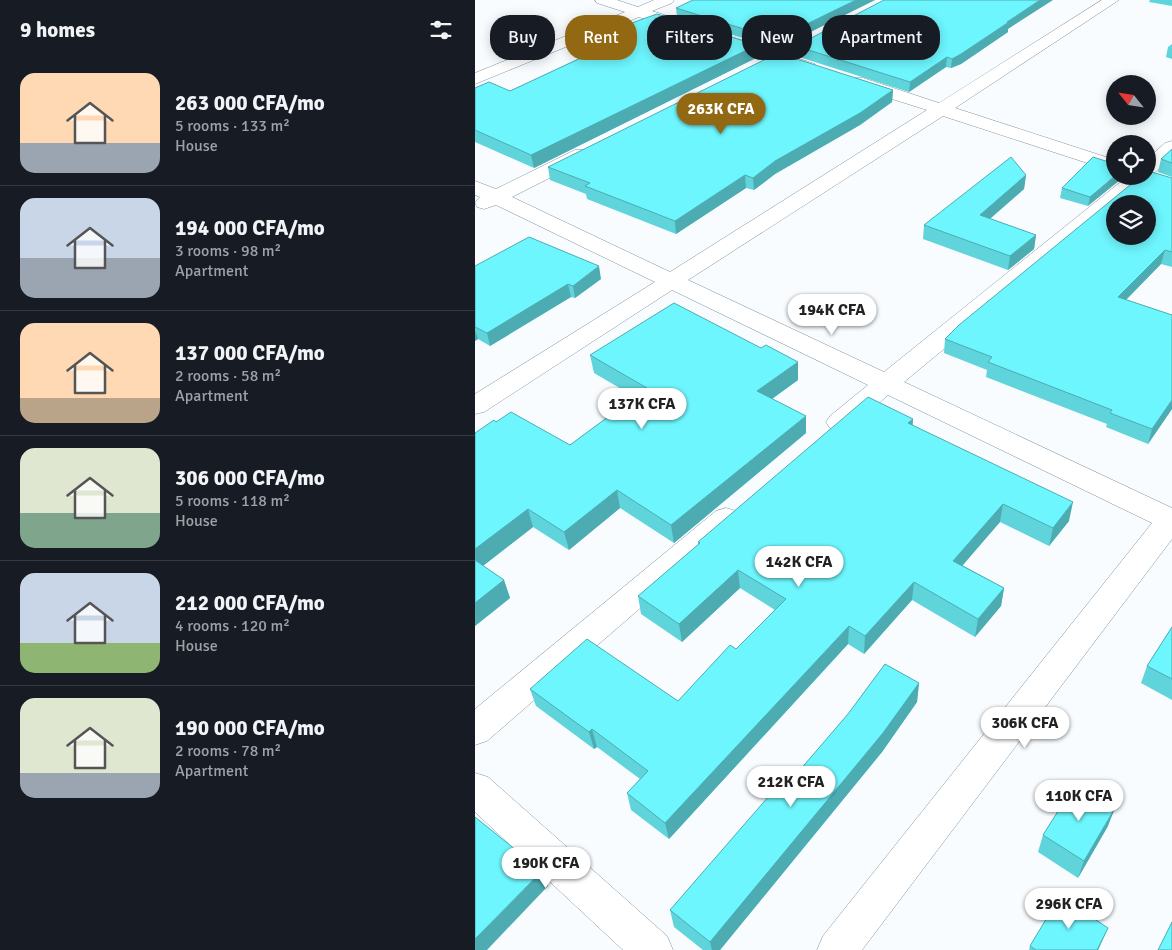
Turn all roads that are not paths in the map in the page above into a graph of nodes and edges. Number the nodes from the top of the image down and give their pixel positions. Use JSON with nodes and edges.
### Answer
{"nodes":[{"id":1,"x":602,"y":0,"type":"edge"},
{"id":2,"x":667,"y":0,"type":"edge"},
{"id":3,"x":1112,"y":0,"type":"edge"},
{"id":4,"x":640,"y":12,"type":"junction"},
{"id":5,"x":742,"y":45,"type":"edge"},
{"id":6,"x":773,"y":60,"type":"edge"},
{"id":7,"x":788,"y":60,"type":"edge"},
{"id":8,"x":752,"y":70,"type":"edge"},
{"id":9,"x":823,"y":71,"type":"edge"},
{"id":10,"x":841,"y":77,"type":"edge"},
{"id":11,"x":475,"y":79,"type":"edge"},
{"id":12,"x":941,"y":109,"type":"junction"},
{"id":13,"x":1172,"y":147,"type":"edge"},
{"id":14,"x":593,"y":149,"type":"edge"},
{"id":15,"x":1156,"y":161,"type":"edge"},
{"id":16,"x":1106,"y":163,"type":"edge"},
{"id":17,"x":1140,"y":185,"type":"edge"},
{"id":18,"x":486,"y":192,"type":"edge"},
{"id":19,"x":475,"y":208,"type":"edge"},
{"id":20,"x":671,"y":281,"type":"junction"},
{"id":21,"x":886,"y":383,"type":"junction"},
{"id":22,"x":475,"y":406,"type":"edge"},
{"id":23,"x":817,"y":441,"type":"edge"},
{"id":24,"x":741,"y":505,"type":"edge"},
{"id":25,"x":1172,"y":519,"type":"edge"},
{"id":26,"x":475,"y":730,"type":"edge"},
{"id":27,"x":475,"y":789,"type":"edge"},
{"id":28,"x":653,"y":950,"type":"edge"},
{"id":29,"x":837,"y":950,"type":"edge"}],
"edges":[{"from":1,"to":4,"type":"street"},
{"from":2,"to":4,"type":"street"},
{"from":3,"to":12,"type":"street"},
{"from":4,"to":5,"type":"street"},
{"from":4,"to":11,"type":"street"},
{"from":6,"to":8,"type":"street"},
{"from":7,"to":9,"type":"street"},
{"from":10,"to":12,"type":"street"},
{"from":12,"to":16,"type":"street"},
{"from":12,"to":20,"type":"street"},
{"from":13,"to":15,"type":"street"},
{"from":14,"to":18,"type":"street"},
{"from":17,"to":21,"type":"street"},
{"from":18,"to":19,"type":"street"},
{"from":18,"to":20,"type":"street"},
{"from":20,"to":21,"type":"street"},
{"from":20,"to":22,"type":"street"},
{"from":21,"to":23,"type":"street"},
{"from":21,"to":25,"type":"street"},
{"from":24,"to":26,"type":"street"},
{"from":25,"to":29,"type":"street"},
{"from":27,"to":28,"type":"street"}]}
